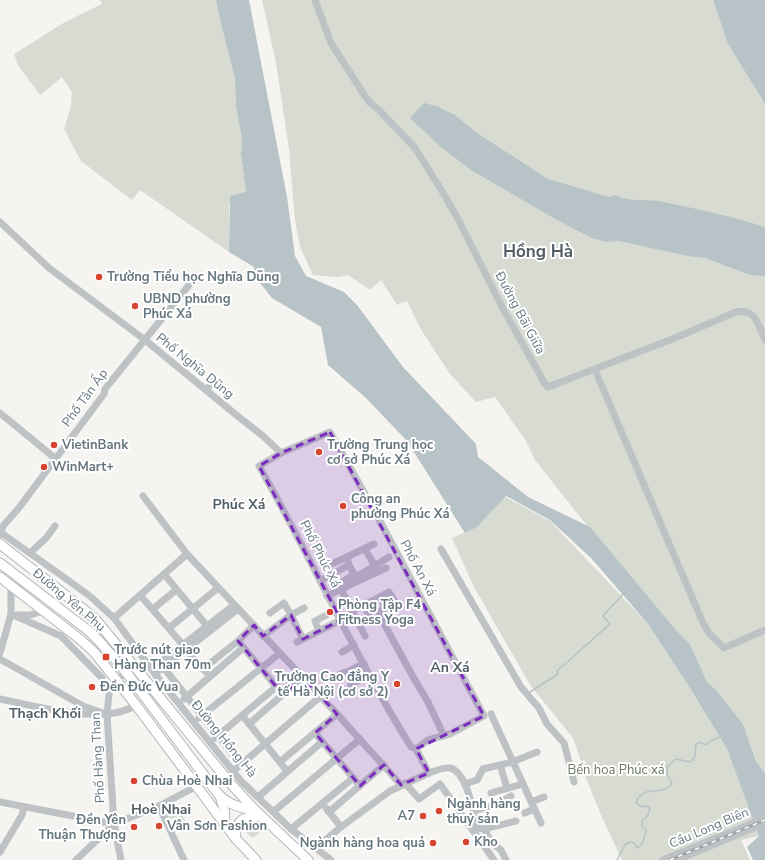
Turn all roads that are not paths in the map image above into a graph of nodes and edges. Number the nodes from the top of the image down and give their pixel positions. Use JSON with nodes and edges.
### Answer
{"nodes":[{"id":1,"x":315,"y":0,"type":"edge"},
{"id":2,"x":0,"y":222,"type":"edge"},
{"id":3,"x":189,"y":285,"type":"dead end"},
{"id":4,"x":145,"y":340,"type":"junction"},
{"id":5,"x":765,"y":340,"type":"edge"},
{"id":6,"x":595,"y":370,"type":"junction"},
{"id":7,"x":214,"y":381,"type":"dead end"},
{"id":8,"x":206,"y":390,"type":"junction"},
{"id":9,"x":0,"y":413,"type":"edge"},
{"id":10,"x":281,"y":453,"type":"junction"},
{"id":11,"x":56,"y":459,"type":"junction"},
{"id":12,"x":143,"y":496,"type":"dead end"},
{"id":13,"x":55,"y":526,"type":"dead end"},
{"id":14,"x":1,"y":531,"type":"edge"},
{"id":15,"x":0,"y":544,"type":"edge"},
{"id":16,"x":374,"y":544,"type":"dead end"},
{"id":17,"x":364,"y":548,"type":"junction"},
{"id":18,"x":441,"y":549,"type":"dead end"},
{"id":19,"x":30,"y":553,"type":"junction"},
{"id":20,"x":187,"y":554,"type":"junction"},
{"id":21,"x":347,"y":557,"type":"junction"},
{"id":22,"x":389,"y":557,"type":"dead end"},
{"id":23,"x":0,"y":563,"type":"edge"},
{"id":24,"x":350,"y":565,"type":"junction"},
{"id":25,"x":327,"y":566,"type":"dead end"},
{"id":26,"x":374,"y":566,"type":"junction"},
{"id":27,"x":386,"y":568,"type":"dead end"},
{"id":28,"x":164,"y":574,"type":"junction"},
{"id":29,"x":0,"y":577,"type":"edge"},
{"id":30,"x":356,"y":577,"type":"junction"},
{"id":31,"x":320,"y":581,"type":"junction"},
{"id":32,"x":12,"y":586,"type":"junction"},
{"id":33,"x":218,"y":588,"type":"junction"},
{"id":34,"x":339,"y":588,"type":"junction"},
{"id":35,"x":176,"y":590,"type":"junction"},
{"id":36,"x":140,"y":595,"type":"junction"},
{"id":37,"x":328,"y":596,"type":"junction"},
{"id":38,"x":380,"y":597,"type":"junction"},
{"id":39,"x":364,"y":605,"type":"junction"},
{"id":40,"x":236,"y":607,"type":"junction"},
{"id":41,"x":304,"y":608,"type":"dead end"},
{"id":42,"x":399,"y":608,"type":"dead end"},
{"id":43,"x":153,"y":609,"type":"junction"},
{"id":44,"x":193,"y":609,"type":"junction"},
{"id":45,"x":336,"y":610,"type":"junction"},
{"id":46,"x":44,"y":611,"type":"junction"},
{"id":47,"x":352,"y":611,"type":"junction"},
{"id":48,"x":270,"y":613,"type":"dead end"},
{"id":49,"x":11,"y":614,"type":"junction"},
{"id":50,"x":291,"y":615,"type":"junction"},
{"id":51,"x":114,"y":618,"type":"junction"},
{"id":52,"x":341,"y":620,"type":"junction"},
{"id":53,"x":358,"y":622,"type":"junction"},
{"id":54,"x":207,"y":626,"type":"junction"},
{"id":55,"x":254,"y":626,"type":"junction"},
{"id":56,"x":169,"y":628,"type":"junction"},
{"id":57,"x":765,"y":630,"type":"edge"},
{"id":58,"x":319,"y":631,"type":"junction"},
{"id":59,"x":263,"y":636,"type":"junction"},
{"id":60,"x":238,"y":641,"type":"junction"},
{"id":61,"x":353,"y":644,"type":"junction"},
{"id":62,"x":184,"y":647,"type":"junction"},
{"id":63,"x":243,"y":648,"type":"junction"},
{"id":64,"x":342,"y":652,"type":"dead end"},
{"id":65,"x":0,"y":653,"type":"edge"},
{"id":66,"x":280,"y":653,"type":"junction"},
{"id":67,"x":0,"y":659,"type":"edge"},
{"id":68,"x":364,"y":663,"type":"junction"},
{"id":69,"x":162,"y":665,"type":"junction"},
{"id":70,"x":134,"y":666,"type":"junction"},
{"id":71,"x":203,"y":669,"type":"junction"},
{"id":72,"x":260,"y":669,"type":"junction"},
{"id":73,"x":153,"y":671,"type":"junction"},
{"id":74,"x":126,"y":672,"type":"junction"},
{"id":75,"x":340,"y":674,"type":"dead end"},
{"id":76,"x":370,"y":674,"type":"junction"},
{"id":77,"x":210,"y":677,"type":"junction"},
{"id":78,"x":303,"y":677,"type":"junction"},
{"id":79,"x":102,"y":678,"type":"dead end"},
{"id":80,"x":116,"y":680,"type":"junction"},
{"id":81,"x":351,"y":685,"type":"dead end"},
{"id":82,"x":276,"y":687,"type":"junction"},
{"id":83,"x":283,"y":695,"type":"junction"},
{"id":84,"x":321,"y":696,"type":"junction"},
{"id":85,"x":187,"y":697,"type":"junction"},
{"id":86,"x":0,"y":700,"type":"edge"},
{"id":87,"x":179,"y":703,"type":"junction"},
{"id":88,"x":136,"y":705,"type":"junction"},
{"id":89,"x":83,"y":706,"type":"junction"},
{"id":90,"x":107,"y":714,"type":"junction"},
{"id":91,"x":337,"y":714,"type":"junction"},
{"id":92,"x":82,"y":715,"type":"junction"},
{"id":93,"x":242,"y":715,"type":"junction"},
{"id":94,"x":487,"y":715,"type":"junction"},
{"id":95,"x":202,"y":716,"type":"junction"},
{"id":96,"x":194,"y":722,"type":"junction"},
{"id":97,"x":249,"y":724,"type":"junction"},
{"id":98,"x":315,"y":733,"type":"junction"},
{"id":99,"x":217,"y":736,"type":"junction"},
{"id":100,"x":444,"y":736,"type":"junction"},
{"id":101,"x":360,"y":739,"type":"junction"},
{"id":102,"x":210,"y":741,"type":"junction"},
{"id":103,"x":322,"y":742,"type":"junction"},
{"id":104,"x":265,"y":744,"type":"junction"},
{"id":105,"x":416,"y":749,"type":"junction"},
{"id":106,"x":537,"y":752,"type":"dead end"},
{"id":107,"x":336,"y":758,"type":"junction"},
{"id":108,"x":280,"y":762,"type":"junction"},
{"id":109,"x":512,"y":762,"type":"junction"},
{"id":110,"x":384,"y":765,"type":"junction"},
{"id":111,"x":500,"y":765,"type":"junction"},
{"id":112,"x":241,"y":766,"type":"junction"},
{"id":113,"x":234,"y":771,"type":"junction"},
{"id":114,"x":287,"y":771,"type":"junction"},
{"id":115,"x":429,"y":773,"type":"junction"},
{"id":116,"x":353,"y":778,"type":"junction"},
{"id":117,"x":574,"y":782,"type":"dead end"},
{"id":118,"x":403,"y":784,"type":"junction"},
{"id":119,"x":466,"y":784,"type":"junction"},
{"id":120,"x":523,"y":784,"type":"junction"},
{"id":121,"x":197,"y":786,"type":"junction"},
{"id":122,"x":360,"y":786,"type":"junction"},
{"id":123,"x":507,"y":788,"type":"junction"},
{"id":124,"x":491,"y":793,"type":"dead end"},
{"id":125,"x":219,"y":795,"type":"junction"},
{"id":126,"x":511,"y":796,"type":"dead end"},
{"id":127,"x":258,"y":797,"type":"junction"},
{"id":128,"x":544,"y":797,"type":"dead end"},
{"id":129,"x":0,"y":802,"type":"edge"},
{"id":130,"x":531,"y":802,"type":"junction"},
{"id":131,"x":322,"y":804,"type":"junction"},
{"id":132,"x":24,"y":806,"type":"junction"},
{"id":133,"x":159,"y":806,"type":"junction"},
{"id":134,"x":534,"y":809,"type":"junction"},
{"id":135,"x":474,"y":811,"type":"junction"},
{"id":136,"x":273,"y":812,"type":"junction"},
{"id":137,"x":329,"y":812,"type":"junction"},
{"id":138,"x":258,"y":813,"type":"junction"},
{"id":139,"x":525,"y":813,"type":"dead end"},
{"id":140,"x":765,"y":818,"type":"edge"},
{"id":141,"x":516,"y":822,"type":"dead end"},
{"id":142,"x":225,"y":823,"type":"junction"},
{"id":143,"x":541,"y":823,"type":"dead end"},
{"id":144,"x":765,"y":823,"type":"edge"},
{"id":145,"x":114,"y":824,"type":"junction"},
{"id":146,"x":341,"y":827,"type":"junction"},
{"id":147,"x":291,"y":829,"type":"junction"},
{"id":148,"x":484,"y":829,"type":"junction"},
{"id":149,"x":235,"y":837,"type":"junction"},
{"id":150,"x":316,"y":848,"type":"junction"},
{"id":151,"x":0,"y":852,"type":"edge"},
{"id":152,"x":76,"y":860,"type":"edge"},
{"id":153,"x":121,"y":860,"type":"edge"},
{"id":154,"x":184,"y":860,"type":"edge"},
{"id":155,"x":256,"y":860,"type":"edge"},
{"id":156,"x":308,"y":860,"type":"edge"},
{"id":157,"x":331,"y":860,"type":"edge"},
{"id":158,"x":494,"y":860,"type":"edge"},
{"id":159,"x":506,"y":860,"type":"edge"},
{"id":160,"x":663,"y":860,"type":"edge"},
{"id":161,"x":677,"y":860,"type":"edge"}],
"edges":[{"from":1,"to":6,"type":"street","name":"Đường Bãi Giữa"},
{"from":2,"to":4,"type":"street","name":"Phố Nghĩa Dũng"},
{"from":3,"to":4,"type":"street","name":"Phố Tân Ấp"},
{"from":4,"to":8,"type":"street","name":"Phố Nghĩa Dũng"},
{"from":4,"to":11,"type":"street","name":"Phố Tân Ấp"},
{"from":5,"to":6,"type":"street","name":"Đường Bãi Giữa"},
{"from":6,"to":57,"type":"street"},
{"from":7,"to":8,"type":"street"},
{"from":8,"to":10,"type":"street","name":"Phố Nghĩa Dũng"},
{"from":9,"to":11,"type":"street"},
{"from":10,"to":31,"type":"street","name":"Phố Phúc Xá"},
{"from":10,"to":94,"type":"street","name":"Phố An Xá"},
{"from":11,"to":14,"type":"street","name":"Phố Tân Ấp"},
{"from":12,"to":20,"type":"street"},
{"from":13,"to":19,"type":"street"},
{"from":14,"to":19,"type":"street","name":"Đường Hồng Hà"},
{"from":15,"to":70,"type":"main road","name":"Đường Yên Phụ"},
{"from":16,"to":17,"type":"street"},
{"from":17,"to":21,"type":"street"},
{"from":17,"to":26,"type":"street"},
{"from":18,"to":117,"type":"street"},
{"from":19,"to":51,"type":"street","name":"Đường Hồng Hà"},
{"from":20,"to":28,"type":"street"},
{"from":20,"to":33,"type":"street"},
{"from":21,"to":24,"type":"street"},
{"from":21,"to":25,"type":"street"},
{"from":22,"to":26,"type":"street"},
{"from":23,"to":74,"type":"main road","name":"Đường Yên Phụ"},
{"from":24,"to":30,"type":"street"},
{"from":24,"to":31,"type":"street"},
{"from":26,"to":30,"type":"street"},
{"from":27,"to":30,"type":"street"},
{"from":28,"to":35,"type":"street"},
{"from":28,"to":36,"type":"street"},
{"from":29,"to":32,"type":"main road","name":"Đường Yên Phụ"},
{"from":30,"to":34,"type":"street"},
{"from":31,"to":37,"type":"street","name":"Phố Phúc Xá"},
{"from":32,"to":46,"type":"main road","name":"Đường Yên Phụ"},
{"from":32,"to":49,"type":"street"},
{"from":33,"to":40,"type":"street"},
{"from":33,"to":44,"type":"street"},
{"from":34,"to":37,"type":"street"},
{"from":34,"to":47,"type":"street"},
{"from":35,"to":43,"type":"street"},
{"from":35,"to":44,"type":"street"},
{"from":36,"to":43,"type":"street"},
{"from":36,"to":51,"type":"street"},
{"from":37,"to":45,"type":"street","name":"Phố Phúc Xá"},
{"from":38,"to":39,"type":"street"},
{"from":38,"to":42,"type":"street"},
{"from":38,"to":100,"type":"street"},
{"from":39,"to":47,"type":"street"},
{"from":39,"to":53,"type":"street"},
{"from":40,"to":54,"type":"street"},
{"from":40,"to":55,"type":"street"},
{"from":40,"to":62,"type":"street"},
{"from":41,"to":50,"type":"street"},
{"from":43,"to":56,"type":"street"},
{"from":44,"to":54,"type":"street"},
{"from":44,"to":56,"type":"street"},
{"from":45,"to":52,"type":"street","name":"Phố Phúc Xá"},
{"from":45,"to":58,"type":"street"},
{"from":46,"to":49,"type":"street"},
{"from":46,"to":80,"type":"main road","name":"Đường Yên Phụ"},
{"from":47,"to":53,"type":"street"},
{"from":48,"to":50,"type":"street"},
{"from":49,"to":65,"type":"street"},
{"from":49,"to":79,"type":"street"},
{"from":50,"to":58,"type":"street"},
{"from":50,"to":59,"type":"street"},
{"from":51,"to":73,"type":"street","name":"Đường Hồng Hà"},
{"from":52,"to":58,"type":"street"},
{"from":52,"to":61,"type":"street","name":"Phố Phúc Xá"},
{"from":53,"to":61,"type":"street"},
{"from":54,"to":62,"type":"street"},
{"from":55,"to":59,"type":"street"},
{"from":55,"to":60,"type":"street"},
{"from":56,"to":62,"type":"street"},
{"from":59,"to":66,"type":"street"},
{"from":60,"to":63,"type":"street"},
{"from":60,"to":71,"type":"street"},
{"from":61,"to":64,"type":"street"},
{"from":61,"to":68,"type":"street","name":"Phố Phúc Xá"},
{"from":62,"to":69,"type":"street"},
{"from":62,"to":71,"type":"street"},
{"from":63,"to":72,"type":"street"},
{"from":63,"to":77,"type":"street"},
{"from":66,"to":72,"type":"street"},
{"from":66,"to":78,"type":"street"},
{"from":67,"to":89,"type":"street"},
{"from":68,"to":75,"type":"street"},
{"from":68,"to":76,"type":"street","name":"Phố Phúc Xá"},
{"from":69,"to":73,"type":"street"},
{"from":69,"to":85,"type":"street","name":"Đường Hồng Hà"},
{"from":70,"to":74,"type":"street","name":"Phố Hàng Than"},
{"from":70,"to":138,"type":"main road","name":"Đường Yên Phụ"},
{"from":71,"to":77,"type":"street"},
{"from":72,"to":82,"type":"street"},
{"from":72,"to":95,"type":"street"},
{"from":73,"to":87,"type":"street","name":"Đường Hồng Hà"},
{"from":74,"to":80,"type":"street","name":"Phố Hàng Than"},
{"from":74,"to":125,"type":"main road","name":"Đường Yên Phụ"},
{"from":76,"to":81,"type":"street"},
{"from":76,"to":105,"type":"street","name":"Phố Phúc Xá"},
{"from":77,"to":85,"type":"street"},
{"from":78,"to":83,"type":"street"},
{"from":78,"to":84,"type":"street"},
{"from":80,"to":88,"type":"main road","name":"Đường Yên Phụ"},
{"from":80,"to":90,"type":"street","name":"Phố Hàng Than"},
{"from":82,"to":83,"type":"street"},
{"from":82,"to":93,"type":"street"},
{"from":83,"to":97,"type":"street"},
{"from":84,"to":91,"type":"street"},
{"from":84,"to":104,"type":"street"},
{"from":85,"to":87,"type":"street"},
{"from":85,"to":95,"type":"street","name":"Đường Hồng Hà"},
{"from":86,"to":92,"type":"street"},
{"from":87,"to":96,"type":"street","name":"Đường Hồng Hà"},
{"from":88,"to":90,"type":"street"},
{"from":88,"to":121,"type":"main road","name":"Đường Yên Phụ"},
{"from":89,"to":90,"type":"street"},
{"from":89,"to":92,"type":"street"},
{"from":90,"to":92,"type":"street"},
{"from":90,"to":145,"type":"street","name":"Phố Hàng Than"},
{"from":91,"to":98,"type":"street"},
{"from":91,"to":101,"type":"street"},
{"from":93,"to":97,"type":"street"},
{"from":93,"to":99,"type":"street"},
{"from":94,"to":100,"type":"street"},
{"from":94,"to":109,"type":"street","name":"Phố An Xá"},
{"from":95,"to":96,"type":"street"},
{"from":95,"to":99,"type":"street","name":"Đường Hồng Hà"},
{"from":96,"to":102,"type":"street","name":"Đường Hồng Hà"},
{"from":97,"to":104,"type":"street"},
{"from":98,"to":103,"type":"street"},
{"from":98,"to":108,"type":"street"},
{"from":99,"to":102,"type":"street"},
{"from":99,"to":112,"type":"street","name":"Đường Hồng Hà"},
{"from":100,"to":105,"type":"street"},
{"from":101,"to":107,"type":"street"},
{"from":101,"to":110,"type":"street"},
{"from":102,"to":113,"type":"street","name":"Đường Hồng Hà"},
{"from":103,"to":107,"type":"street"},
{"from":103,"to":114,"type":"street"},
{"from":104,"to":108,"type":"street"},
{"from":104,"to":112,"type":"street"},
{"from":105,"to":115,"type":"street","name":"Phố Phúc Xá"},
{"from":106,"to":109,"type":"street"},
{"from":107,"to":116,"type":"street"},
{"from":107,"to":136,"type":"street"},
{"from":108,"to":114,"type":"street"},
{"from":109,"to":111,"type":"street"},
{"from":109,"to":120,"type":"street","name":"Phố An Xá"},
{"from":110,"to":118,"type":"street"},
{"from":110,"to":122,"type":"street"},
{"from":111,"to":119,"type":"street"},
{"from":111,"to":123,"type":"street"},
{"from":112,"to":113,"type":"street"},
{"from":113,"to":127,"type":"street","name":"Đường Hồng Hà"},
{"from":114,"to":127,"type":"street"},
{"from":115,"to":118,"type":"street"},
{"from":115,"to":119,"type":"street"},
{"from":116,"to":122,"type":"street"},
{"from":116,"to":131,"type":"street"},
{"from":118,"to":146,"type":"street"},
{"from":118,"to":158,"type":"street"},
{"from":119,"to":135,"type":"street"},
{"from":120,"to":123,"type":"street"},
{"from":120,"to":130,"type":"street","name":"Phố An Xá"},
{"from":121,"to":133,"type":"street"},
{"from":121,"to":142,"type":"main road","name":"Đường Yên Phụ"},
{"from":122,"to":137,"type":"street"},
{"from":123,"to":124,"type":"street"},
{"from":125,"to":138,"type":"main road","name":"Đường Yên Phụ"},
{"from":125,"to":142,"type":"main road","name":"Đường Yên Phụ"},
{"from":126,"to":135,"type":"street"},
{"from":127,"to":136,"type":"street","name":"Đường Hồng Hà"},
{"from":128,"to":130,"type":"street"},
{"from":129,"to":132,"type":"street"},
{"from":130,"to":134,"type":"street","name":"Phố An Xá"},
{"from":131,"to":137,"type":"street"},
{"from":131,"to":147,"type":"street"},
{"from":132,"to":145,"type":"street"},
{"from":132,"to":151,"type":"street"},
{"from":133,"to":145,"type":"street"},
{"from":133,"to":154,"type":"street"},
{"from":134,"to":139,"type":"street"},
{"from":134,"to":143,"type":"street","name":"Phố An Xá"},
{"from":135,"to":148,"type":"street"},
{"from":136,"to":147,"type":"street","name":"Đường Hồng Hà"},
{"from":137,"to":146,"type":"street"},
{"from":138,"to":149,"type":"main road"},
{"from":138,"to":156,"type":"main road","name":"Đường Yên Phụ"},
{"from":140,"to":160,"type":"street","name":"Cầu Long Biên"},
{"from":141,"to":148,"type":"street"},
{"from":142,"to":149,"type":"main road","name":"Đường Yên Phụ"},
{"from":144,"to":161,"type":"street","name":"Cầu Long Biên"},
{"from":145,"to":152,"type":"street"},
{"from":145,"to":153,"type":"street","name":"Phố Hàng Than"},
{"from":146,"to":150,"type":"street"},
{"from":147,"to":150,"type":"street","name":"Đường Hồng Hà"},
{"from":148,"to":159,"type":"street"},
{"from":149,"to":155,"type":"main road","name":"Đường Yên Phụ"},
{"from":150,"to":157,"type":"street","name":"Đường Hồng Hà"}]}
